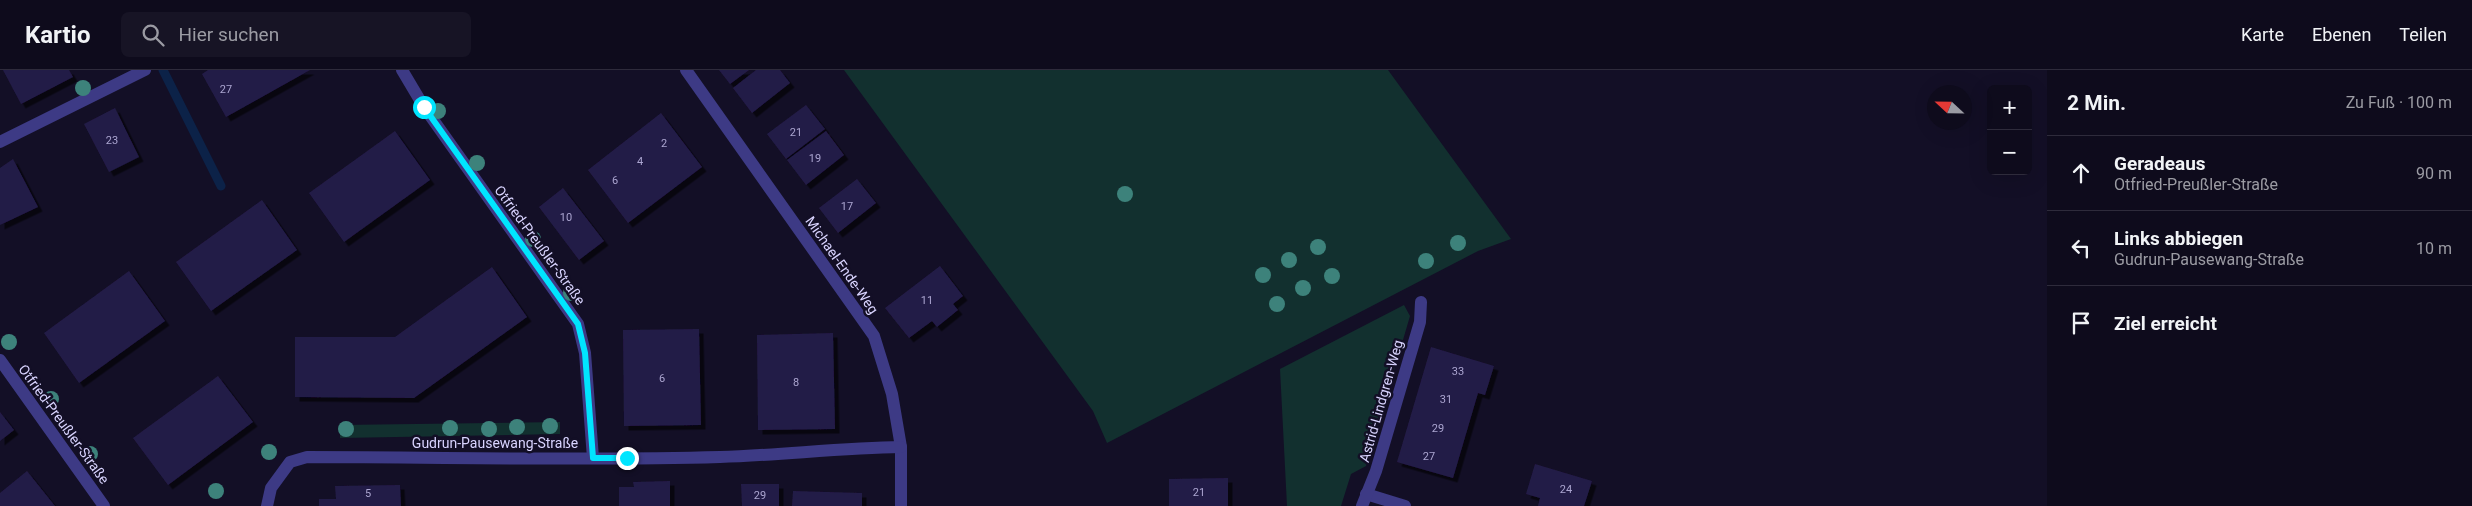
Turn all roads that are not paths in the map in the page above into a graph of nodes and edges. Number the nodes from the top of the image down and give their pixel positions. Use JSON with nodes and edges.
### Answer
{"nodes":[{"id":1,"x":145,"y":70,"type":"edge"},
{"id":2,"x":402,"y":70,"type":"edge"},
{"id":3,"x":686,"y":70,"type":"edge"},
{"id":4,"x":0,"y":142,"type":"edge"},
{"id":5,"x":1421,"y":302,"type":"dead end"},
{"id":6,"x":0,"y":360,"type":"edge"},
{"id":7,"x":902,"y":447,"type":"junction"},
{"id":8,"x":593,"y":458,"type":"junction"},
{"id":9,"x":1364,"y":500,"type":"edge"},
{"id":10,"x":104,"y":506,"type":"edge"},
{"id":11,"x":267,"y":506,"type":"edge"},
{"id":12,"x":901,"y":506,"type":"edge"},
{"id":13,"x":1405,"y":506,"type":"edge"}],
"edges":[{"from":1,"to":4,"type":"street"},
{"from":2,"to":8,"type":"street","name":"Otfried-Preußler-Straße"},
{"from":3,"to":7,"type":"street","name":"Michael-Ende-Weg"},
{"from":5,"to":9,"type":"street","name":"Astrid-Lindgren-Weg"},
{"from":6,"to":10,"type":"street","name":"Otfried-Preußler-Straße"},
{"from":7,"to":8,"type":"street","name":"Gudrun-Pausewang-Straße"},
{"from":7,"to":12,"type":"street","name":"Michael-Ende-Weg"},
{"from":8,"to":11,"type":"street","name":"Gudrun-Pausewang-Straße"},
{"from":9,"to":13,"type":"street"}]}
